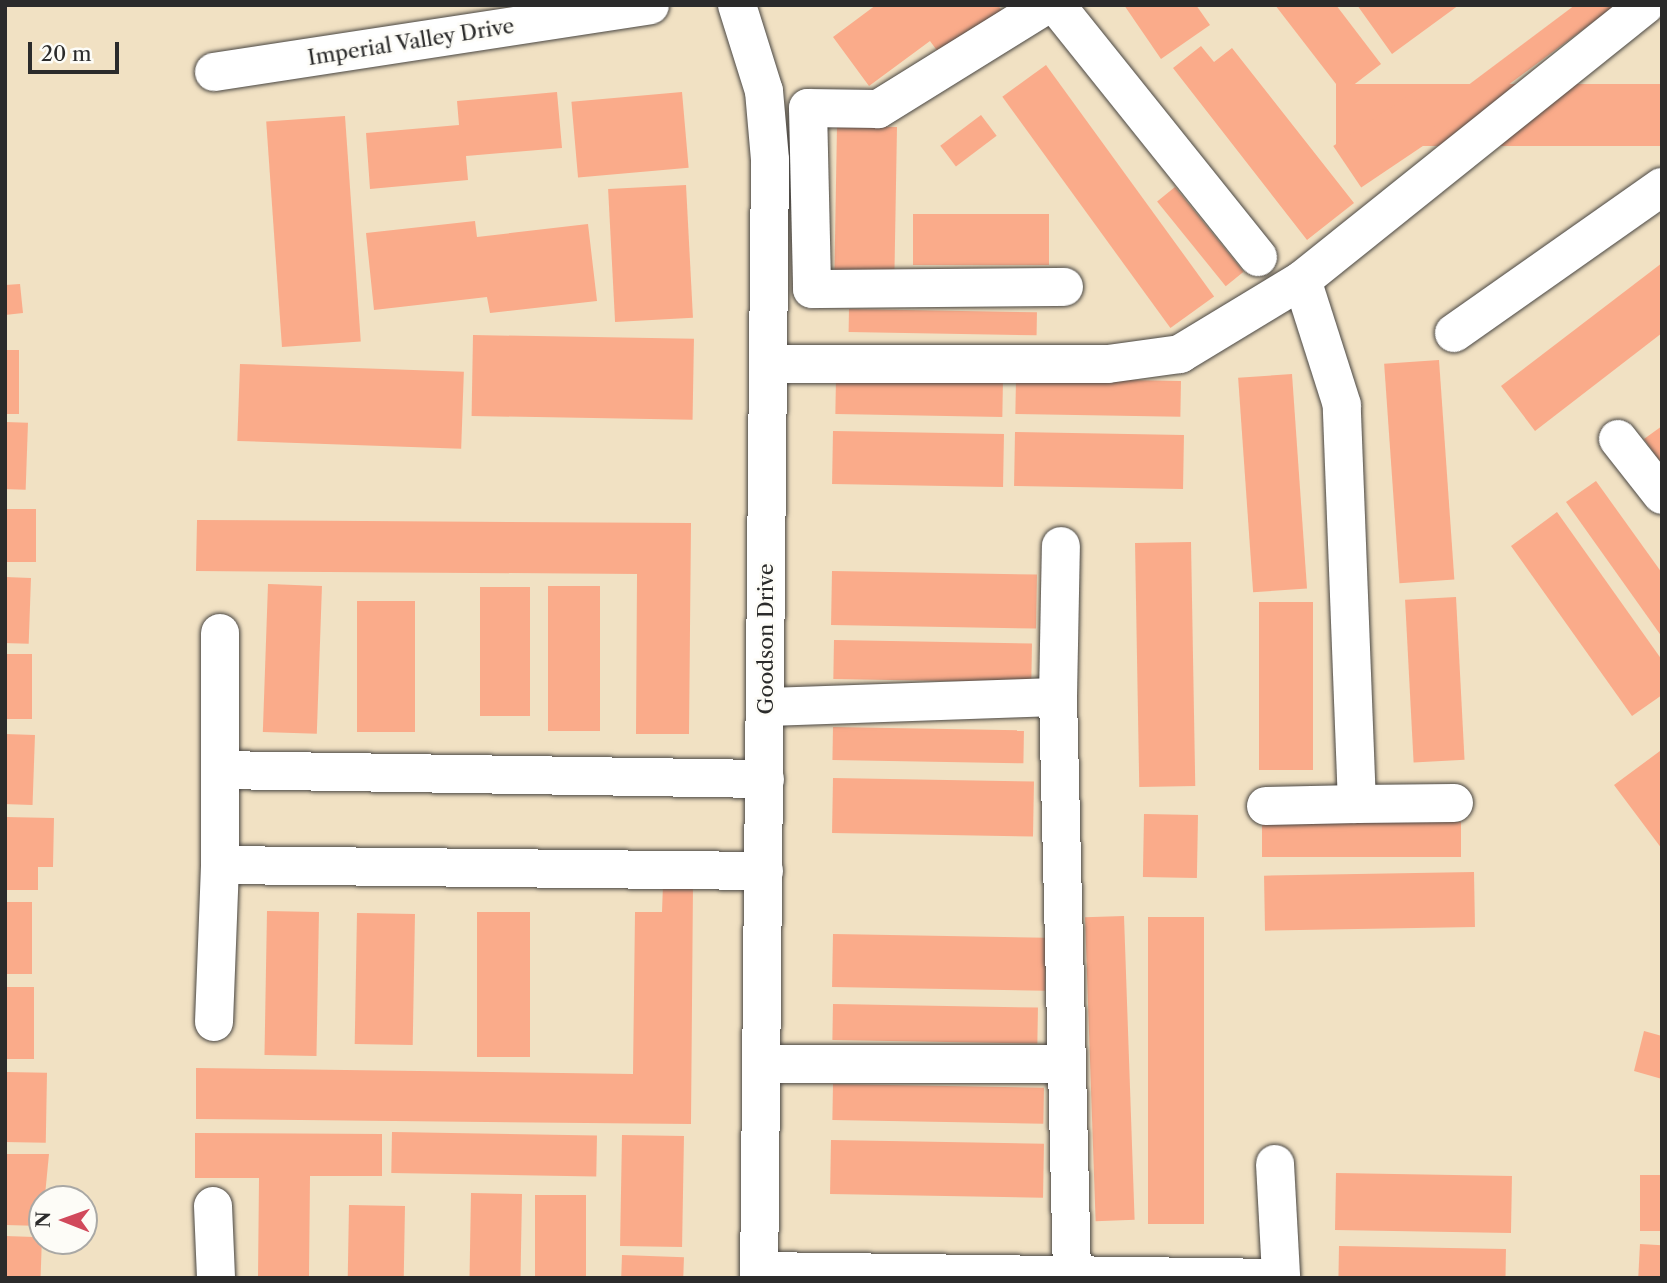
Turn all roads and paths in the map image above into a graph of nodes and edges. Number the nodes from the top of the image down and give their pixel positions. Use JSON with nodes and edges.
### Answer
{"nodes":[{"id":1,"x":649,"y":5,"type":"edge"},
{"id":2,"x":737,"y":5,"type":"edge"},
{"id":3,"x":1046,"y":5,"type":"edge"},
{"id":4,"x":1056,"y":5,"type":"edge"},
{"id":5,"x":1645,"y":5,"type":"edge"},
{"id":6,"x":214,"y":72,"type":"dead end"},
{"id":7,"x":1662,"y":187,"type":"edge"},
{"id":8,"x":1258,"y":257,"type":"dead end"},
{"id":9,"x":1302,"y":279,"type":"junction"},
{"id":10,"x":1064,"y":287,"type":"dead end"},
{"id":11,"x":1454,"y":333,"type":"dead end"},
{"id":12,"x":768,"y":364,"type":"junction"},
{"id":13,"x":1618,"y":439,"type":"dead end"},
{"id":14,"x":1662,"y":495,"type":"edge"},
{"id":15,"x":1061,"y":547,"type":"dead end"},
{"id":16,"x":220,"y":633,"type":"dead end"},
{"id":17,"x":1058,"y":697,"type":"junction"},
{"id":18,"x":766,"y":707,"type":"junction"},
{"id":19,"x":220,"y":769,"type":"junction"},
{"id":20,"x":765,"y":779,"type":"junction"},
{"id":21,"x":1454,"y":803,"type":"dead end"},
{"id":22,"x":1357,"y":804,"type":"junction"},
{"id":23,"x":1266,"y":806,"type":"dead end"},
{"id":24,"x":220,"y":866,"type":"junction"},
{"id":25,"x":764,"y":871,"type":"junction"},
{"id":26,"x":214,"y":1022,"type":"dead end"},
{"id":27,"x":762,"y":1064,"type":"junction"},
{"id":28,"x":1065,"y":1064,"type":"junction"},
{"id":29,"x":1275,"y":1164,"type":"dead end"},
{"id":30,"x":213,"y":1206,"type":"dead end"},
{"id":31,"x":759,"y":1274,"type":"edge"},
{"id":32,"x":1072,"y":1274,"type":"junction"},
{"id":33,"x":1281,"y":1277,"type":"edge"},
{"id":34,"x":216,"y":1278,"type":"edge"}],
"edges":[{"from":1,"to":6,"type":"street","name":"Imperial Valley Drive"},
{"from":2,"to":12,"type":"street","name":"Goodson Drive"},
{"from":3,"to":10,"type":"street"},
{"from":4,"to":8,"type":"street"},
{"from":5,"to":9,"type":"street"},
{"from":7,"to":11,"type":"street"},
{"from":9,"to":12,"type":"street"},
{"from":9,"to":22,"type":"street"},
{"from":12,"to":18,"type":"street","name":"Goodson Drive"},
{"from":13,"to":14,"type":"street"},
{"from":15,"to":17,"type":"street"},
{"from":16,"to":19,"type":"street"},
{"from":17,"to":18,"type":"street"},
{"from":17,"to":28,"type":"street"},
{"from":18,"to":20,"type":"street","name":"Goodson Drive"},
{"from":19,"to":20,"type":"street"},
{"from":19,"to":24,"type":"street"},
{"from":20,"to":25,"type":"street","name":"Goodson Drive"},
{"from":21,"to":22,"type":"street"},
{"from":22,"to":23,"type":"street"},
{"from":24,"to":25,"type":"street"},
{"from":24,"to":26,"type":"street"},
{"from":25,"to":27,"type":"street","name":"Goodson Drive"},
{"from":27,"to":28,"type":"street"},
{"from":27,"to":31,"type":"street","name":"Goodson Drive"},
{"from":28,"to":32,"type":"street"},
{"from":29,"to":33,"type":"street"},
{"from":30,"to":34,"type":"street"},
{"from":31,"to":32,"type":"street"},
{"from":32,"to":33,"type":"street"}]}
